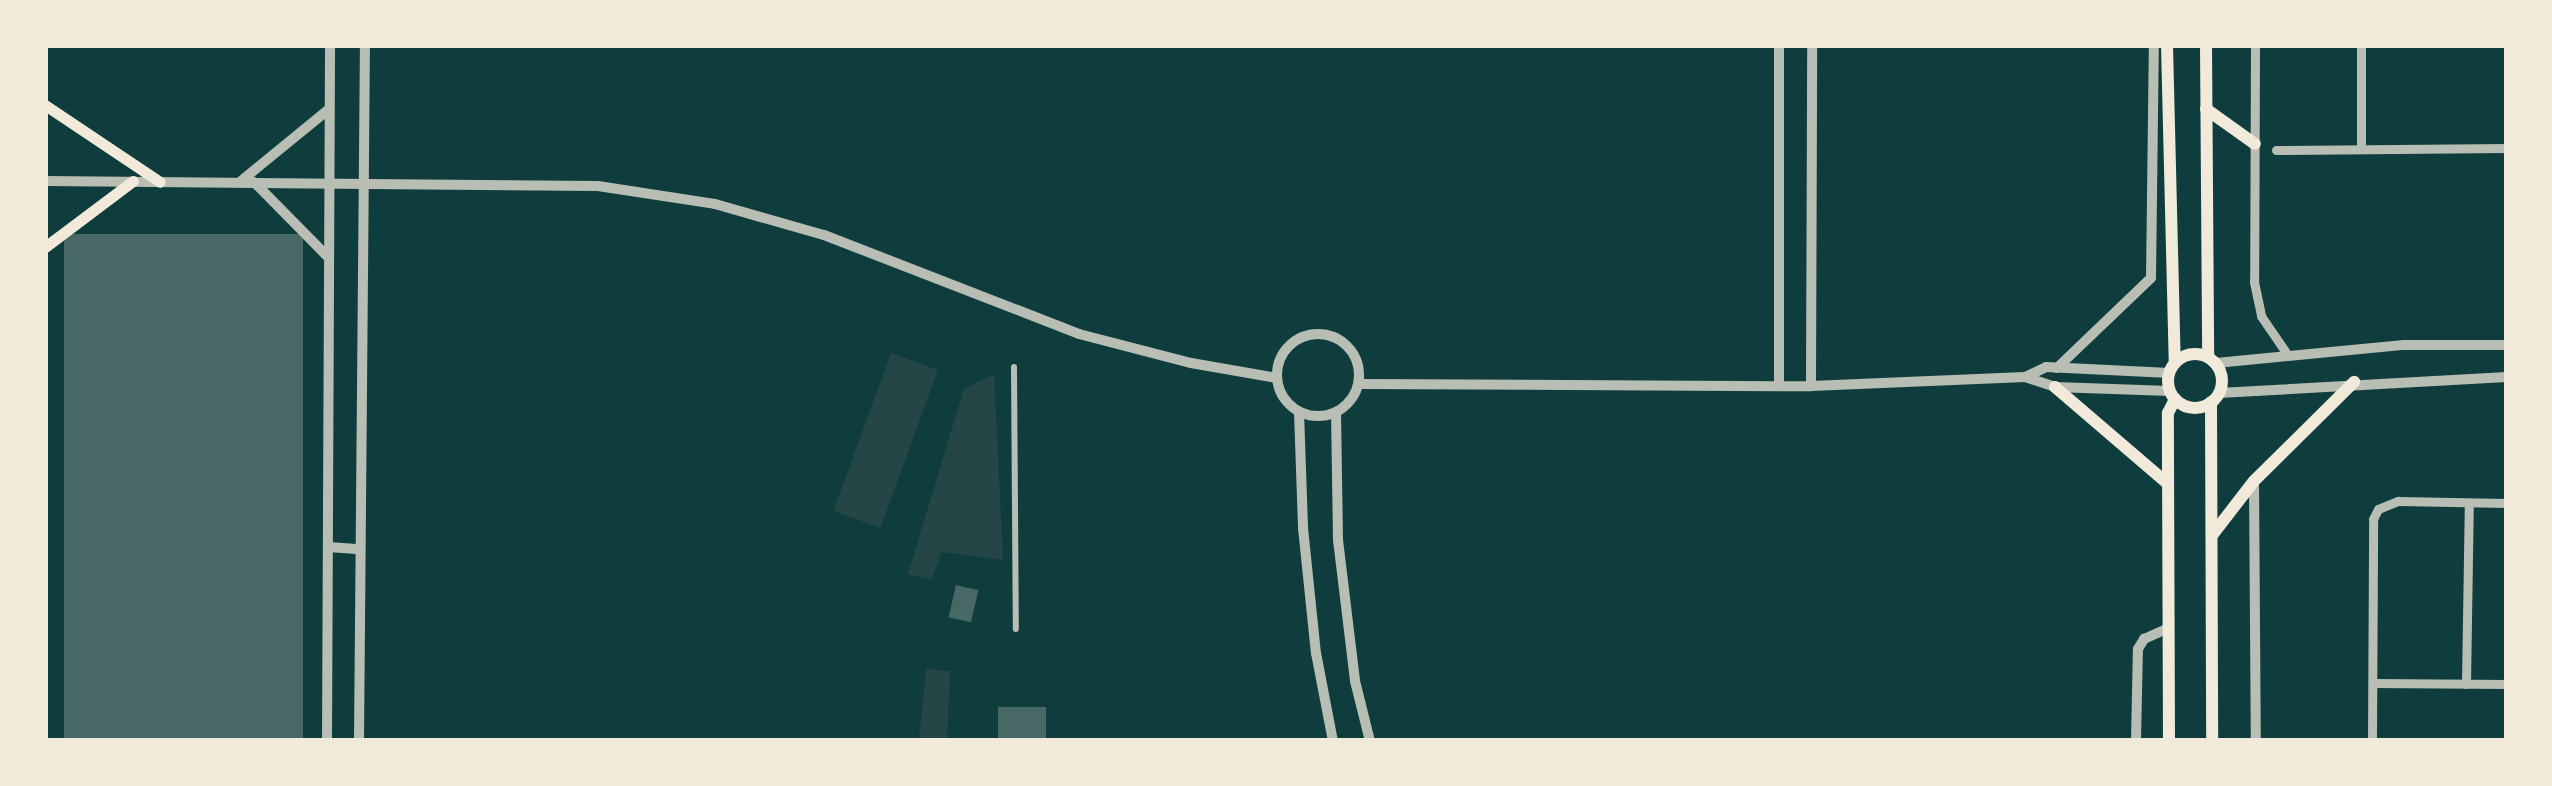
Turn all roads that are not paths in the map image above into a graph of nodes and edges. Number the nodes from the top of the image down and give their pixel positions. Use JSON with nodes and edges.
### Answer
{"nodes":[{"id":1,"x":330,"y":45,"type":"edge"},
{"id":2,"x":365,"y":45,"type":"edge"},
{"id":3,"x":1779,"y":45,"type":"edge"},
{"id":4,"x":1812,"y":45,"type":"edge"},
{"id":5,"x":2154,"y":45,"type":"edge"},
{"id":6,"x":2167,"y":45,"type":"edge"},
{"id":7,"x":2206,"y":45,"type":"edge"},
{"id":8,"x":2255,"y":45,"type":"edge"},
{"id":9,"x":2361,"y":45,"type":"edge"},
{"id":10,"x":45,"y":105,"type":"edge"},
{"id":11,"x":329,"y":109,"type":"junction"},
{"id":12,"x":2206,"y":109,"type":"junction"},
{"id":13,"x":2160,"y":122,"type":"junction"},
{"id":14,"x":2255,"y":144,"type":"junction"},
{"id":15,"x":2361,"y":148,"type":"junction"},
{"id":16,"x":2507,"y":148,"type":"edge"},
{"id":17,"x":2276,"y":150,"type":"dead end"},
{"id":18,"x":45,"y":181,"type":"edge"},
{"id":19,"x":134,"y":182,"type":"junction"},
{"id":20,"x":160,"y":182,"type":"junction"},
{"id":21,"x":240,"y":182,"type":"junction"},
{"id":22,"x":254,"y":182,"type":"junction"},
{"id":23,"x":328,"y":182,"type":"junction"},
{"id":24,"x":363,"y":183,"type":"junction"},
{"id":25,"x":45,"y":247,"type":"edge"},
{"id":26,"x":328,"y":257,"type":"junction"},
{"id":27,"x":2507,"y":345,"type":"edge"},
{"id":28,"x":2286,"y":354,"type":"junction"},
{"id":29,"x":2212,"y":360,"type":"junction"},
{"id":30,"x":1014,"y":367,"type":"dead end"},
{"id":31,"x":2057,"y":368,"type":"junction"},
{"id":32,"x":2172,"y":368,"type":"junction"},
{"id":33,"x":2025,"y":377,"type":"junction"},
{"id":34,"x":2507,"y":377,"type":"edge"},
{"id":35,"x":1277,"y":378,"type":"junction"},
{"id":36,"x":2354,"y":382,"type":"junction"},
{"id":37,"x":1359,"y":384,"type":"junction"},
{"id":38,"x":1779,"y":386,"type":"junction"},
{"id":39,"x":1811,"y":386,"type":"junction"},
{"id":40,"x":2054,"y":388,"type":"junction"},
{"id":41,"x":2173,"y":395,"type":"junction"},
{"id":42,"x":2215,"y":397,"type":"junction"},
{"id":43,"x":1299,"y":412,"type":"junction"},
{"id":44,"x":1336,"y":412,"type":"junction"},
{"id":45,"x":2254,"y":481,"type":"junction"},
{"id":46,"x":2168,"y":484,"type":"junction"},
{"id":47,"x":2469,"y":502,"type":"junction"},
{"id":48,"x":2507,"y":503,"type":"edge"},
{"id":49,"x":2212,"y":536,"type":"junction"},
{"id":50,"x":328,"y":548,"type":"junction"},
{"id":51,"x":360,"y":549,"type":"junction"},
{"id":52,"x":2169,"y":628,"type":"junction"},
{"id":53,"x":1016,"y":629,"type":"dead end"},
{"id":54,"x":2373,"y":683,"type":"junction"},
{"id":55,"x":2466,"y":684,"type":"junction"},
{"id":56,"x":2507,"y":684,"type":"edge"},
{"id":57,"x":327,"y":741,"type":"edge"},
{"id":58,"x":358,"y":741,"type":"edge"},
{"id":59,"x":1333,"y":741,"type":"edge"},
{"id":60,"x":1370,"y":741,"type":"edge"},
{"id":61,"x":2136,"y":741,"type":"edge"},
{"id":62,"x":2169,"y":741,"type":"edge"},
{"id":63,"x":2212,"y":741,"type":"edge"},
{"id":64,"x":2256,"y":741,"type":"edge"},
{"id":65,"x":2372,"y":741,"type":"edge"}],
"edges":[{"from":1,"to":11,"type":"street"},
{"from":2,"to":24,"type":"street"},
{"from":3,"to":38,"type":"street"},
{"from":4,"to":39,"type":"street"},
{"from":5,"to":13,"type":"street"},
{"from":6,"to":13,"type":"main road"},
{"from":7,"to":12,"type":"main road"},
{"from":8,"to":14,"type":"street"},
{"from":9,"to":15,"type":"street"},
{"from":10,"to":20,"type":"main road"},
{"from":11,"to":21,"type":"street"},
{"from":11,"to":23,"type":"street"},
{"from":12,"to":14,"type":"main road"},
{"from":12,"to":29,"type":"main road"},
{"from":13,"to":31,"type":"street"},
{"from":13,"to":32,"type":"main road"},
{"from":14,"to":28,"type":"street"},
{"from":15,"to":16,"type":"street"},
{"from":15,"to":17,"type":"street"},
{"from":18,"to":19,"type":"street"},
{"from":19,"to":20,"type":"street"},
{"from":19,"to":25,"type":"main road"},
{"from":20,"to":21,"type":"street"},
{"from":21,"to":22,"type":"street"},
{"from":22,"to":23,"type":"street"},
{"from":22,"to":26,"type":"street"},
{"from":23,"to":24,"type":"street"},
{"from":23,"to":26,"type":"street"},
{"from":24,"to":35,"type":"street"},
{"from":24,"to":51,"type":"street"},
{"from":26,"to":50,"type":"street"},
{"from":27,"to":28,"type":"street"},
{"from":28,"to":29,"type":"street"},
{"from":29,"to":32,"type":"main road"},
{"from":29,"to":42,"type":"main road"},
{"from":30,"to":53,"type":"street"},
{"from":31,"to":32,"type":"street"},
{"from":31,"to":33,"type":"street"},
{"from":32,"to":41,"type":"main road"},
{"from":33,"to":39,"type":"street"},
{"from":33,"to":40,"type":"street"},
{"from":34,"to":36,"type":"street"},
{"from":35,"to":37,"type":"street"},
{"from":35,"to":43,"type":"street"},
{"from":36,"to":42,"type":"street"},
{"from":36,"to":45,"type":"main road"},
{"from":37,"to":38,"type":"street"},
{"from":37,"to":44,"type":"street"},
{"from":38,"to":39,"type":"street"},
{"from":40,"to":41,"type":"street"},
{"from":40,"to":46,"type":"main road"},
{"from":41,"to":42,"type":"main road"},
{"from":41,"to":46,"type":"main road"},
{"from":42,"to":49,"type":"main road"},
{"from":43,"to":44,"type":"street"},
{"from":43,"to":59,"type":"street"},
{"from":44,"to":60,"type":"street"},
{"from":45,"to":49,"type":"main road"},
{"from":45,"to":64,"type":"street"},
{"from":46,"to":52,"type":"main road"},
{"from":47,"to":48,"type":"street"},
{"from":47,"to":54,"type":"street"},
{"from":47,"to":55,"type":"street"},
{"from":49,"to":63,"type":"main road"},
{"from":50,"to":51,"type":"street"},
{"from":50,"to":57,"type":"street"},
{"from":51,"to":58,"type":"street"},
{"from":52,"to":61,"type":"street"},
{"from":52,"to":62,"type":"main road"},
{"from":54,"to":55,"type":"street"},
{"from":54,"to":65,"type":"street"},
{"from":55,"to":56,"type":"street"}]}
